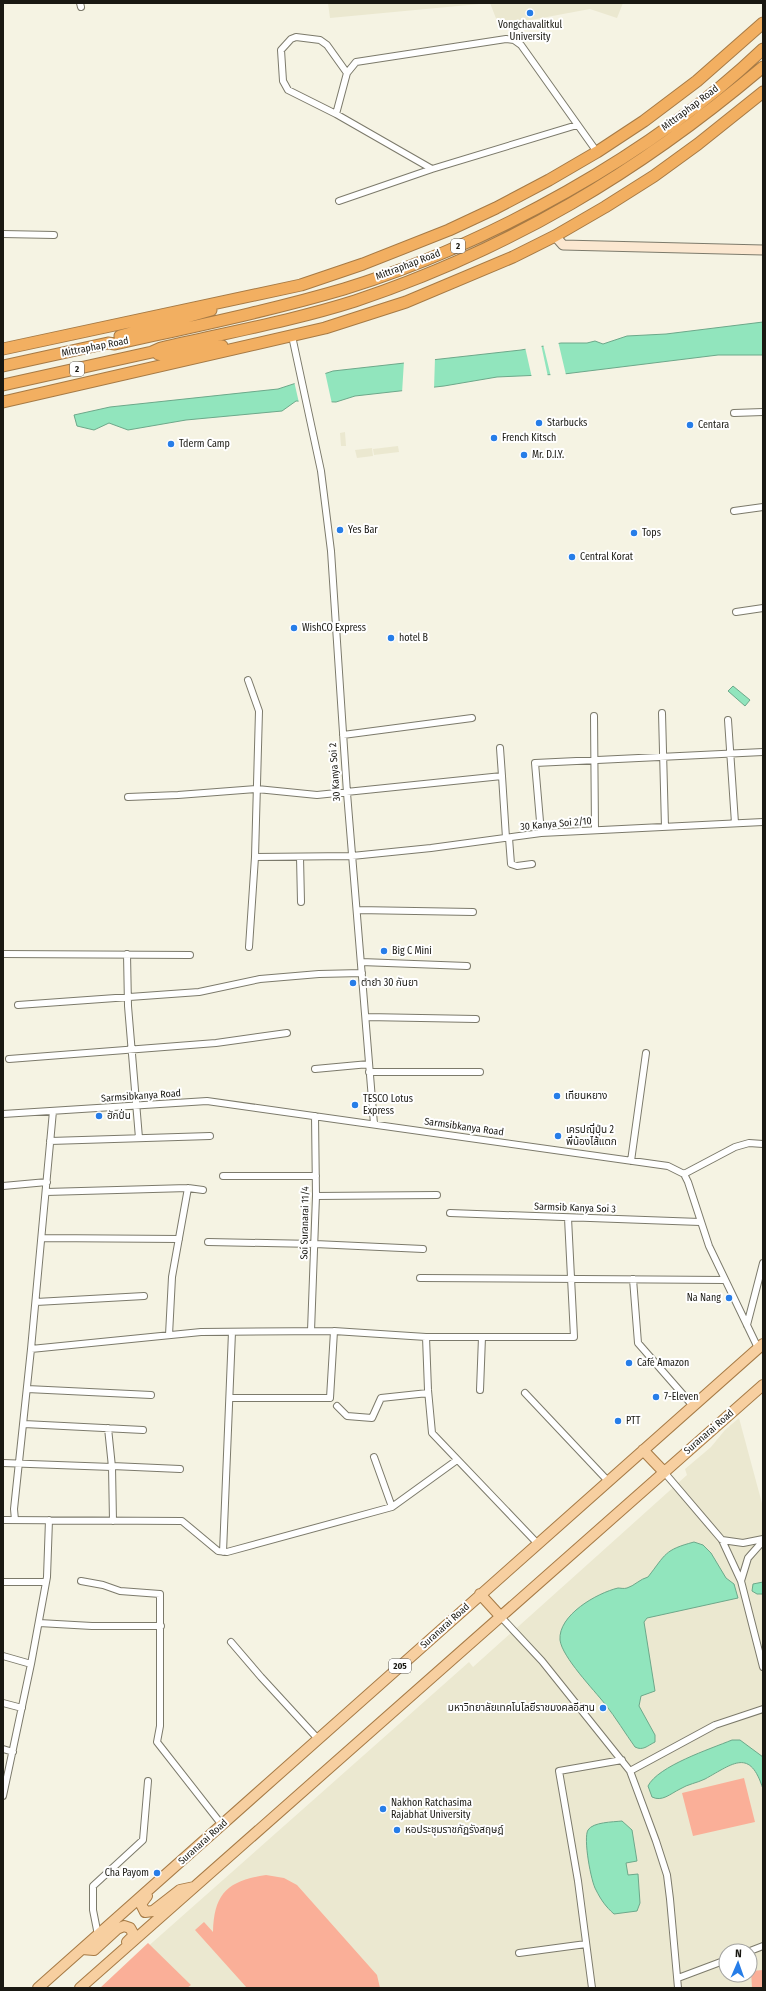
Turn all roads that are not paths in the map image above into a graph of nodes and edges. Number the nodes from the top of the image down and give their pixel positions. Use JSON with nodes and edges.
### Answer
{"nodes":[{"id":1,"x":763,"y":23,"type":"edge"},
{"id":2,"x":763,"y":49,"type":"edge"},
{"id":3,"x":763,"y":67,"type":"edge"},
{"id":4,"x":347,"y":73,"type":"junction"},
{"id":5,"x":763,"y":92,"type":"edge"},
{"id":6,"x":336,"y":114,"type":"junction"},
{"id":7,"x":577,"y":125,"type":"junction"},
{"id":8,"x":597,"y":152,"type":"junction"},
{"id":9,"x":432,"y":169,"type":"junction"},
{"id":10,"x":339,"y":201,"type":"dead end"},
{"id":11,"x":3,"y":234,"type":"edge"},
{"id":12,"x":54,"y":235,"type":"dead end"},
{"id":13,"x":555,"y":236,"type":"junction"},
{"id":14,"x":763,"y":250,"type":"edge"},
{"id":15,"x":236,"y":300,"type":"junction"},
{"id":16,"x":292,"y":336,"type":"junction"},
{"id":17,"x":108,"y":343,"type":"junction"},
{"id":18,"x":238,"y":347,"type":"junction"},
{"id":19,"x":3,"y":349,"type":"edge"},
{"id":20,"x":152,"y":352,"type":"junction"},
{"id":21,"x":3,"y":366,"type":"edge"},
{"id":22,"x":3,"y":385,"type":"edge"},
{"id":23,"x":3,"y":402,"type":"edge"},
{"id":24,"x":763,"y":412,"type":"edge"},
{"id":25,"x":734,"y":413,"type":"dead end"},
{"id":26,"x":763,"y":507,"type":"edge"},
{"id":27,"x":734,"y":511,"type":"dead end"},
{"id":28,"x":763,"y":608,"type":"edge"},
{"id":29,"x":736,"y":612,"type":"dead end"},
{"id":30,"x":248,"y":680,"type":"dead end"},
{"id":31,"x":662,"y":713,"type":"dead end"},
{"id":32,"x":594,"y":716,"type":"dead end"},
{"id":33,"x":472,"y":718,"type":"dead end"},
{"id":34,"x":728,"y":720,"type":"dead end"},
{"id":35,"x":343,"y":735,"type":"junction"},
{"id":36,"x":500,"y":748,"type":"dead end"},
{"id":37,"x":763,"y":752,"type":"edge"},
{"id":38,"x":731,"y":754,"type":"junction"},
{"id":39,"x":664,"y":757,"type":"junction"},
{"id":40,"x":595,"y":760,"type":"junction"},
{"id":41,"x":502,"y":776,"type":"junction"},
{"id":42,"x":257,"y":790,"type":"junction"},
{"id":43,"x":347,"y":793,"type":"junction"},
{"id":44,"x":128,"y":797,"type":"dead end"},
{"id":45,"x":763,"y":822,"type":"edge"},
{"id":46,"x":735,"y":824,"type":"junction"},
{"id":47,"x":665,"y":827,"type":"junction"},
{"id":48,"x":595,"y":830,"type":"junction"},
{"id":49,"x":541,"y":833,"type":"junction"},
{"id":50,"x":508,"y":838,"type":"junction"},
{"id":51,"x":352,"y":856,"type":"junction"},
{"id":52,"x":255,"y":857,"type":"junction"},
{"id":53,"x":300,"y":857,"type":"junction"},
{"id":54,"x":532,"y":864,"type":"dead end"},
{"id":55,"x":301,"y":902,"type":"dead end"},
{"id":56,"x":357,"y":910,"type":"junction"},
{"id":57,"x":473,"y":912,"type":"dead end"},
{"id":58,"x":249,"y":947,"type":"dead end"},
{"id":59,"x":3,"y":954,"type":"edge"},
{"id":60,"x":127,"y":954,"type":"junction"},
{"id":61,"x":190,"y":955,"type":"dead end"},
{"id":62,"x":361,"y":962,"type":"junction"},
{"id":63,"x":468,"y":966,"type":"dead end"},
{"id":64,"x":362,"y":973,"type":"junction"},
{"id":65,"x":128,"y":998,"type":"junction"},
{"id":66,"x":18,"y":1005,"type":"dead end"},
{"id":67,"x":366,"y":1017,"type":"junction"},
{"id":68,"x":476,"y":1019,"type":"dead end"},
{"id":69,"x":287,"y":1033,"type":"dead end"},
{"id":70,"x":132,"y":1050,"type":"junction"},
{"id":71,"x":646,"y":1053,"type":"dead end"},
{"id":72,"x":9,"y":1059,"type":"dead end"},
{"id":73,"x":369,"y":1064,"type":"junction"},
{"id":74,"x":315,"y":1069,"type":"dead end"},
{"id":75,"x":369,"y":1072,"type":"junction"},
{"id":76,"x":480,"y":1072,"type":"dead end"},
{"id":77,"x":137,"y":1106,"type":"junction"},
{"id":78,"x":53,"y":1111,"type":"junction"},
{"id":79,"x":3,"y":1114,"type":"edge"},
{"id":80,"x":315,"y":1116,"type":"junction"},
{"id":81,"x":374,"y":1124,"type":"junction"},
{"id":82,"x":210,"y":1136,"type":"dead end"},
{"id":83,"x":139,"y":1138,"type":"junction"},
{"id":84,"x":50,"y":1141,"type":"junction"},
{"id":85,"x":763,"y":1144,"type":"edge"},
{"id":86,"x":631,"y":1160,"type":"junction"},
{"id":87,"x":684,"y":1174,"type":"junction"},
{"id":88,"x":223,"y":1176,"type":"dead end"},
{"id":89,"x":316,"y":1176,"type":"junction"},
{"id":90,"x":47,"y":1182,"type":"junction"},
{"id":91,"x":3,"y":1186,"type":"edge"},
{"id":92,"x":188,"y":1188,"type":"junction"},
{"id":93,"x":203,"y":1190,"type":"dead end"},
{"id":94,"x":46,"y":1192,"type":"junction"},
{"id":95,"x":437,"y":1195,"type":"dead end"},
{"id":96,"x":316,"y":1196,"type":"junction"},
{"id":97,"x":450,"y":1213,"type":"dead end"},
{"id":98,"x":568,"y":1218,"type":"junction"},
{"id":99,"x":700,"y":1222,"type":"junction"},
{"id":100,"x":42,"y":1238,"type":"junction"},
{"id":101,"x":179,"y":1239,"type":"junction"},
{"id":102,"x":208,"y":1242,"type":"dead end"},
{"id":103,"x":315,"y":1244,"type":"junction"},
{"id":104,"x":423,"y":1249,"type":"dead end"},
{"id":105,"x":763,"y":1263,"type":"edge"},
{"id":106,"x":420,"y":1278,"type":"dead end"},
{"id":107,"x":572,"y":1279,"type":"junction"},
{"id":108,"x":633,"y":1279,"type":"junction"},
{"id":109,"x":725,"y":1280,"type":"junction"},
{"id":110,"x":144,"y":1296,"type":"dead end"},
{"id":111,"x":36,"y":1302,"type":"junction"},
{"id":112,"x":746,"y":1325,"type":"junction"},
{"id":113,"x":311,"y":1331,"type":"junction"},
{"id":114,"x":334,"y":1331,"type":"junction"},
{"id":115,"x":232,"y":1332,"type":"junction"},
{"id":116,"x":169,"y":1336,"type":"junction"},
{"id":117,"x":426,"y":1337,"type":"junction"},
{"id":118,"x":482,"y":1337,"type":"junction"},
{"id":119,"x":761,"y":1346,"type":"edge"},
{"id":120,"x":31,"y":1349,"type":"junction"},
{"id":121,"x":763,"y":1385,"type":"edge"},
{"id":122,"x":27,"y":1389,"type":"junction"},
{"id":123,"x":480,"y":1390,"type":"dead end"},
{"id":124,"x":428,"y":1393,"type":"junction"},
{"id":125,"x":525,"y":1393,"type":"dead end"},
{"id":126,"x":151,"y":1395,"type":"dead end"},
{"id":127,"x":230,"y":1398,"type":"junction"},
{"id":128,"x":337,"y":1406,"type":"dead end"},
{"id":129,"x":693,"y":1406,"type":"junction"},
{"id":130,"x":24,"y":1424,"type":"junction"},
{"id":131,"x":108,"y":1428,"type":"junction"},
{"id":132,"x":143,"y":1430,"type":"dead end"},
{"id":133,"x":643,"y":1450,"type":"junction"},
{"id":134,"x":374,"y":1457,"type":"dead end"},
{"id":135,"x":457,"y":1460,"type":"junction"},
{"id":136,"x":3,"y":1463,"type":"edge"},
{"id":137,"x":19,"y":1464,"type":"junction"},
{"id":138,"x":112,"y":1467,"type":"junction"},
{"id":139,"x":180,"y":1469,"type":"dead end"},
{"id":140,"x":664,"y":1472,"type":"junction"},
{"id":141,"x":608,"y":1481,"type":"junction"},
{"id":142,"x":392,"y":1507,"type":"junction"},
{"id":143,"x":3,"y":1520,"type":"edge"},
{"id":144,"x":15,"y":1520,"type":"junction"},
{"id":145,"x":49,"y":1520,"type":"junction"},
{"id":146,"x":114,"y":1521,"type":"junction"},
{"id":147,"x":722,"y":1540,"type":"junction"},
{"id":148,"x":763,"y":1540,"type":"edge"},
{"id":149,"x":538,"y":1543,"type":"junction"},
{"id":150,"x":224,"y":1552,"type":"junction"},
{"id":151,"x":81,"y":1581,"type":"dead end"},
{"id":152,"x":742,"y":1581,"type":"junction"},
{"id":153,"x":3,"y":1582,"type":"edge"},
{"id":154,"x":46,"y":1582,"type":"junction"},
{"id":155,"x":480,"y":1594,"type":"junction"},
{"id":156,"x":501,"y":1617,"type":"junction"},
{"id":157,"x":39,"y":1622,"type":"junction"},
{"id":158,"x":161,"y":1626,"type":"junction"},
{"id":159,"x":231,"y":1642,"type":"dead end"},
{"id":160,"x":3,"y":1656,"type":"edge"},
{"id":161,"x":31,"y":1664,"type":"junction"},
{"id":162,"x":763,"y":1667,"type":"edge"},
{"id":163,"x":3,"y":1703,"type":"edge"},
{"id":164,"x":22,"y":1708,"type":"junction"},
{"id":165,"x":763,"y":1709,"type":"edge"},
{"id":166,"x":318,"y":1739,"type":"junction"},
{"id":167,"x":3,"y":1749,"type":"edge"},
{"id":168,"x":13,"y":1752,"type":"junction"},
{"id":169,"x":622,"y":1760,"type":"junction"},
{"id":170,"x":630,"y":1771,"type":"junction"},
{"id":171,"x":148,"y":1781,"type":"dead end"},
{"id":172,"x":3,"y":1796,"type":"edge"},
{"id":173,"x":222,"y":1825,"type":"junction"},
{"id":174,"x":163,"y":1878,"type":"junction"},
{"id":175,"x":194,"y":1887,"type":"junction"},
{"id":176,"x":98,"y":1935,"type":"junction"},
{"id":177,"x":586,"y":1944,"type":"junction"},
{"id":178,"x":82,"y":1949,"type":"junction"},
{"id":179,"x":518,"y":1953,"type":"dead end"},
{"id":180,"x":718,"y":1963,"type":"edge"},
{"id":181,"x":106,"y":1965,"type":"junction"},
{"id":182,"x":678,"y":1978,"type":"junction"},
{"id":183,"x":38,"y":1988,"type":"edge"},
{"id":184,"x":80,"y":1988,"type":"edge"},
{"id":185,"x":592,"y":1988,"type":"edge"},
{"id":186,"x":678,"y":1988,"type":"edge"}],
"edges":[{"from":1,"to":8,"type":"highway"},
{"from":2,"to":17,"type":"highway","name":"Mittraphap Road","number":"2"},
{"from":3,"to":20,"type":"highway","name":"Mittraphap Road","number":"2"},
{"from":4,"to":6,"type":"street"},
{"from":4,"to":6,"type":"street"},
{"from":4,"to":7,"type":"street"},
{"from":5,"to":13,"type":"highway"},
{"from":6,"to":9,"type":"street"},
{"from":7,"to":8,"type":"street"},
{"from":7,"to":9,"type":"street"},
{"from":8,"to":15,"type":"highway"},
{"from":9,"to":10,"type":"street"},
{"from":11,"to":12,"type":"street"},
{"from":13,"to":14,"type":"street"},
{"from":13,"to":16,"type":"highway"},
{"from":15,"to":17,"type":"highway"},
{"from":15,"to":19,"type":"highway"},
{"from":16,"to":18,"type":"highway"},
{"from":16,"to":35,"type":"street","name":"30 Kanya Soi 2"},
{"from":17,"to":21,"type":"highway","name":"Mittraphap Road","number":"2"},
{"from":18,"to":20,"type":"highway"},
{"from":18,"to":23,"type":"highway"},
{"from":20,"to":22,"type":"highway","name":"Mittraphap Road","number":"2"},
{"from":24,"to":25,"type":"street"},
{"from":26,"to":27,"type":"street"},
{"from":28,"to":29,"type":"street"},
{"from":30,"to":42,"type":"street"},
{"from":31,"to":39,"type":"street"},
{"from":32,"to":40,"type":"street"},
{"from":33,"to":35,"type":"street"},
{"from":34,"to":38,"type":"street"},
{"from":35,"to":43,"type":"street","name":"30 Kanya Soi 2"},
{"from":36,"to":41,"type":"street"},
{"from":37,"to":38,"type":"street"},
{"from":38,"to":39,"type":"street"},
{"from":38,"to":46,"type":"street"},
{"from":39,"to":40,"type":"street"},
{"from":39,"to":47,"type":"street"},
{"from":40,"to":48,"type":"street"},
{"from":40,"to":49,"type":"street"},
{"from":41,"to":43,"type":"street"},
{"from":41,"to":50,"type":"street"},
{"from":42,"to":43,"type":"street"},
{"from":42,"to":44,"type":"street"},
{"from":42,"to":52,"type":"street"},
{"from":43,"to":51,"type":"street","name":"30 Kanya Soi 2"},
{"from":45,"to":46,"type":"street","name":"30 Kanya Soi 2/10"},
{"from":46,"to":47,"type":"street","name":"30 Kanya Soi 2/10"},
{"from":47,"to":48,"type":"street","name":"30 Kanya Soi 2/10"},
{"from":48,"to":49,"type":"street","name":"30 Kanya Soi 2/10"},
{"from":49,"to":50,"type":"street","name":"30 Kanya Soi 2/10"},
{"from":50,"to":51,"type":"street","name":"30 Kanya Soi 2/10"},
{"from":50,"to":54,"type":"street"},
{"from":51,"to":53,"type":"street","name":"30 Kanya Soi 2/10"},
{"from":51,"to":56,"type":"street","name":"30 Kanya Soi 2"},
{"from":52,"to":53,"type":"street","name":"30 Kanya Soi 2/10"},
{"from":52,"to":58,"type":"street"},
{"from":53,"to":55,"type":"street"},
{"from":56,"to":57,"type":"street"},
{"from":56,"to":62,"type":"street","name":"30 Kanya Soi 2"},
{"from":59,"to":60,"type":"street"},
{"from":60,"to":61,"type":"street"},
{"from":60,"to":65,"type":"street"},
{"from":62,"to":63,"type":"street"},
{"from":62,"to":64,"type":"street","name":"30 Kanya Soi 2"},
{"from":64,"to":65,"type":"street"},
{"from":64,"to":67,"type":"street","name":"30 Kanya Soi 2"},
{"from":65,"to":66,"type":"street"},
{"from":65,"to":70,"type":"street"},
{"from":67,"to":68,"type":"street"},
{"from":67,"to":73,"type":"street","name":"30 Kanya Soi 2"},
{"from":69,"to":70,"type":"street"},
{"from":70,"to":72,"type":"street"},
{"from":70,"to":77,"type":"street"},
{"from":71,"to":86,"type":"street"},
{"from":73,"to":74,"type":"street"},
{"from":73,"to":75,"type":"street","name":"30 Kanya Soi 2"},
{"from":75,"to":76,"type":"street"},
{"from":75,"to":81,"type":"street","name":"30 Kanya Soi 2"},
{"from":77,"to":78,"type":"street","name":"Sarmsibkanya Road"},
{"from":77,"to":80,"type":"street","name":"Sarmsibkanya Road"},
{"from":77,"to":83,"type":"street"},
{"from":78,"to":79,"type":"street","name":"Sarmsibkanya Road"},
{"from":78,"to":84,"type":"street"},
{"from":80,"to":81,"type":"street","name":"Sarmsibkanya Road"},
{"from":80,"to":89,"type":"street","name":"Soi Suranarai 11/4"},
{"from":81,"to":86,"type":"street","name":"Sarmsibkanya Road"},
{"from":82,"to":83,"type":"street"},
{"from":83,"to":84,"type":"street"},
{"from":84,"to":90,"type":"street"},
{"from":85,"to":87,"type":"street"},
{"from":86,"to":87,"type":"street","name":"Sarmsibkanya Road"},
{"from":87,"to":99,"type":"street"},
{"from":88,"to":89,"type":"street"},
{"from":89,"to":96,"type":"street","name":"Soi Suranarai 11/4"},
{"from":90,"to":91,"type":"street"},
{"from":90,"to":94,"type":"street"},
{"from":92,"to":93,"type":"street"},
{"from":92,"to":94,"type":"street"},
{"from":92,"to":101,"type":"street"},
{"from":94,"to":100,"type":"street"},
{"from":95,"to":96,"type":"street"},
{"from":96,"to":103,"type":"street","name":"Soi Suranarai 11/4"},
{"from":97,"to":98,"type":"street","name":"Sarmsib Kanya Soi 3"},
{"from":98,"to":99,"type":"street","name":"Sarmsib Kanya Soi 3"},
{"from":98,"to":107,"type":"street"},
{"from":99,"to":109,"type":"street"},
{"from":100,"to":101,"type":"street"},
{"from":100,"to":111,"type":"street"},
{"from":101,"to":116,"type":"street"},
{"from":102,"to":103,"type":"street"},
{"from":103,"to":104,"type":"street"},
{"from":103,"to":113,"type":"street","name":"Soi Suranarai 11/4"},
{"from":105,"to":112,"type":"street"},
{"from":106,"to":107,"type":"street"},
{"from":107,"to":108,"type":"street"},
{"from":107,"to":118,"type":"street"},
{"from":108,"to":109,"type":"street"},
{"from":108,"to":129,"type":"street"},
{"from":109,"to":112,"type":"street"},
{"from":110,"to":111,"type":"street"},
{"from":111,"to":120,"type":"street"},
{"from":112,"to":119,"type":"street"},
{"from":113,"to":114,"type":"street"},
{"from":113,"to":115,"type":"street"},
{"from":114,"to":117,"type":"street"},
{"from":114,"to":127,"type":"street"},
{"from":115,"to":116,"type":"street"},
{"from":115,"to":127,"type":"street"},
{"from":116,"to":120,"type":"street"},
{"from":117,"to":118,"type":"street"},
{"from":117,"to":124,"type":"street"},
{"from":118,"to":123,"type":"street"},
{"from":119,"to":129,"type":"main road","name":"Suranarai Road","number":"205"},
{"from":120,"to":122,"type":"street"},
{"from":121,"to":140,"type":"main road","name":"Suranarai Road"},
{"from":122,"to":126,"type":"street"},
{"from":122,"to":130,"type":"street"},
{"from":124,"to":128,"type":"street"},
{"from":124,"to":135,"type":"street"},
{"from":125,"to":141,"type":"street"},
{"from":127,"to":150,"type":"street"},
{"from":129,"to":133,"type":"main road","name":"Suranarai Road","number":"205"},
{"from":130,"to":131,"type":"street"},
{"from":130,"to":137,"type":"street"},
{"from":131,"to":132,"type":"street"},
{"from":131,"to":138,"type":"street"},
{"from":133,"to":140,"type":"main road"},
{"from":133,"to":141,"type":"main road","name":"Suranarai Road","number":"205"},
{"from":134,"to":142,"type":"street"},
{"from":135,"to":142,"type":"street"},
{"from":135,"to":149,"type":"street"},
{"from":136,"to":137,"type":"street"},
{"from":137,"to":138,"type":"street"},
{"from":137,"to":144,"type":"street"},
{"from":138,"to":139,"type":"street"},
{"from":138,"to":146,"type":"street"},
{"from":140,"to":147,"type":"street"},
{"from":140,"to":156,"type":"main road","name":"Suranarai Road"},
{"from":141,"to":149,"type":"main road","name":"Suranarai Road","number":"205"},
{"from":142,"to":150,"type":"street"},
{"from":143,"to":144,"type":"street"},
{"from":144,"to":145,"type":"street"},
{"from":145,"to":146,"type":"street"},
{"from":145,"to":154,"type":"street"},
{"from":146,"to":150,"type":"street"},
{"from":147,"to":148,"type":"street"},
{"from":147,"to":152,"type":"street"},
{"from":148,"to":152,"type":"street"},
{"from":149,"to":155,"type":"main road","name":"Suranarai Road","number":"205"},
{"from":151,"to":158,"type":"street"},
{"from":152,"to":162,"type":"street"},
{"from":153,"to":154,"type":"street"},
{"from":154,"to":157,"type":"street"},
{"from":155,"to":156,"type":"main road"},
{"from":155,"to":166,"type":"main road","name":"Suranarai Road","number":"205"},
{"from":156,"to":169,"type":"street"},
{"from":156,"to":175,"type":"main road","name":"Suranarai Road"},
{"from":157,"to":158,"type":"street"},
{"from":157,"to":161,"type":"street"},
{"from":158,"to":173,"type":"street"},
{"from":159,"to":166,"type":"street"},
{"from":160,"to":161,"type":"street"},
{"from":161,"to":164,"type":"street"},
{"from":163,"to":164,"type":"street"},
{"from":164,"to":168,"type":"street"},
{"from":165,"to":170,"type":"street"},
{"from":166,"to":173,"type":"main road","name":"Suranarai Road","number":"205"},
{"from":167,"to":168,"type":"street"},
{"from":168,"to":172,"type":"street"},
{"from":169,"to":170,"type":"street"},
{"from":169,"to":177,"type":"street"},
{"from":170,"to":182,"type":"street"},
{"from":171,"to":176,"type":"street"},
{"from":173,"to":174,"type":"main road","name":"Suranarai Road","number":"205"},
{"from":174,"to":175,"type":"main road"},
{"from":174,"to":176,"type":"main road","name":"Suranarai Road","number":"205"},
{"from":175,"to":181,"type":"main road","name":"Suranarai Road"},
{"from":176,"to":178,"type":"main road","name":"Suranarai Road","number":"205"},
{"from":177,"to":179,"type":"street"},
{"from":177,"to":185,"type":"street"},
{"from":178,"to":181,"type":"main road"},
{"from":178,"to":183,"type":"main road","name":"Suranarai Road","number":"205"},
{"from":180,"to":182,"type":"street"},
{"from":181,"to":184,"type":"main road","name":"Suranarai Road"},
{"from":182,"to":186,"type":"street"}]}
